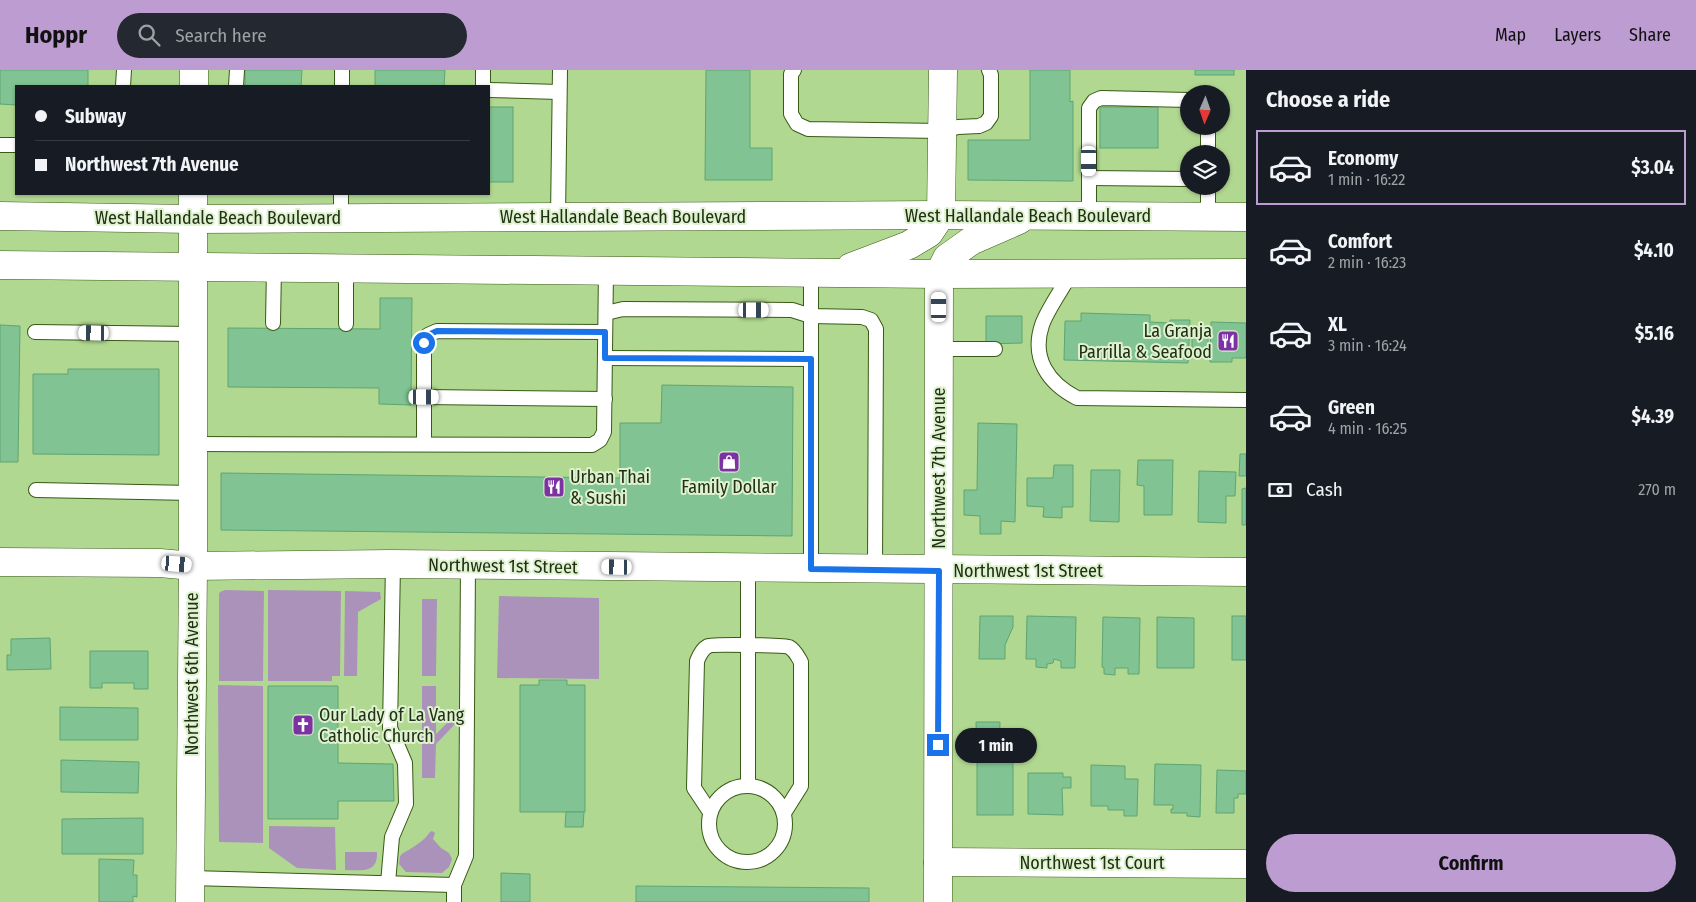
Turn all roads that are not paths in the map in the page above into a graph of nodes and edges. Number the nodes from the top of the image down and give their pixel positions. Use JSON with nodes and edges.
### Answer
{"nodes":[{"id":1,"x":124,"y":70,"type":"edge"},
{"id":2,"x":194,"y":70,"type":"edge"},
{"id":3,"x":236,"y":70,"type":"edge"},
{"id":4,"x":342,"y":70,"type":"edge"},
{"id":5,"x":483,"y":70,"type":"edge"},
{"id":6,"x":560,"y":70,"type":"edge"},
{"id":7,"x":794,"y":70,"type":"edge"},
{"id":8,"x":943,"y":70,"type":"edge"},
{"id":9,"x":989,"y":70,"type":"edge"},
{"id":10,"x":123,"y":85,"type":"edge"},
{"id":11,"x":194,"y":85,"type":"edge"},
{"id":12,"x":236,"y":85,"type":"edge"},
{"id":13,"x":342,"y":85,"type":"edge"},
{"id":14,"x":483,"y":85,"type":"edge"},
{"id":15,"x":490,"y":90,"type":"edge"},
{"id":16,"x":560,"y":92,"type":"junction"},
{"id":17,"x":1180,"y":100,"type":"edge"},
{"id":18,"x":942,"y":131,"type":"junction"},
{"id":19,"x":0,"y":145,"type":"edge"},
{"id":20,"x":15,"y":145,"type":"edge"},
{"id":21,"x":1089,"y":178,"type":"junction"},
{"id":22,"x":1180,"y":179,"type":"edge"},
{"id":23,"x":1208,"y":195,"type":"edge"},
{"id":24,"x":193,"y":206,"type":"edge"},
{"id":25,"x":341,"y":206,"type":"edge"},
{"id":26,"x":941,"y":215,"type":"junction"},
{"id":27,"x":1030,"y":215,"type":"junction"},
{"id":28,"x":0,"y":216,"type":"edge"},
{"id":29,"x":1089,"y":216,"type":"junction"},
{"id":30,"x":558,"y":217,"type":"junction"},
{"id":31,"x":1208,"y":217,"type":"junction"},
{"id":32,"x":1246,"y":217,"type":"edge"},
{"id":33,"x":0,"y":265,"type":"edge"},
{"id":34,"x":192,"y":266,"type":"junction"},
{"id":35,"x":274,"y":267,"type":"junction"},
{"id":36,"x":346,"y":268,"type":"junction"},
{"id":37,"x":606,"y":270,"type":"junction"},
{"id":38,"x":823,"y":273,"type":"junction"},
{"id":39,"x":1071,"y":273,"type":"junction"},
{"id":40,"x":1246,"y":273,"type":"edge"},
{"id":41,"x":938,"y":274,"type":"junction"},
{"id":42,"x":606,"y":313,"type":"junction"},
{"id":43,"x":811,"y":316,"type":"junction"},
{"id":44,"x":273,"y":324,"type":"dead end"},
{"id":45,"x":346,"y":324,"type":"dead end"},
{"id":46,"x":35,"y":332,"type":"dead end"},
{"id":47,"x":605,"y":332,"type":"junction"},
{"id":48,"x":192,"y":334,"type":"junction"},
{"id":49,"x":939,"y":349,"type":"junction"},
{"id":50,"x":995,"y":349,"type":"dead end"},
{"id":51,"x":605,"y":358,"type":"junction"},
{"id":52,"x":811,"y":359,"type":"junction"},
{"id":53,"x":424,"y":397,"type":"junction"},
{"id":54,"x":605,"y":398,"type":"junction"},
{"id":55,"x":1246,"y":400,"type":"edge"},
{"id":56,"x":193,"y":444,"type":"junction"},
{"id":57,"x":424,"y":444,"type":"junction"},
{"id":58,"x":36,"y":490,"type":"dead end"},
{"id":59,"x":193,"y":493,"type":"junction"},
{"id":60,"x":0,"y":562,"type":"edge"},
{"id":61,"x":393,"y":564,"type":"junction"},
{"id":62,"x":193,"y":566,"type":"junction"},
{"id":63,"x":468,"y":566,"type":"junction"},
{"id":64,"x":748,"y":568,"type":"junction"},
{"id":65,"x":811,"y":569,"type":"junction"},
{"id":66,"x":875,"y":570,"type":"junction"},
{"id":67,"x":939,"y":571,"type":"junction"},
{"id":68,"x":1246,"y":572,"type":"edge"},
{"id":69,"x":748,"y":646,"type":"junction"},
{"id":70,"x":748,"y":785,"type":"junction"},
{"id":71,"x":710,"y":812,"type":"junction"},
{"id":72,"x":784,"y":812,"type":"junction"},
{"id":73,"x":938,"y":862,"type":"junction"},
{"id":74,"x":1246,"y":864,"type":"edge"},
{"id":75,"x":388,"y":883,"type":"junction"},
{"id":76,"x":454,"y":885,"type":"junction"},
{"id":77,"x":190,"y":890,"type":"edge"},
{"id":78,"x":454,"y":902,"type":"edge"},
{"id":79,"x":938,"y":902,"type":"edge"}],
"edges":[{"from":1,"to":10,"type":"lane"},
{"from":2,"to":11,"type":"street"},
{"from":3,"to":12,"type":"lane"},
{"from":4,"to":13,"type":"lane"},
{"from":5,"to":14,"type":"lane"},
{"from":6,"to":16,"type":"lane"},
{"from":7,"to":18,"type":"lane"},
{"from":8,"to":18,"type":"street"},
{"from":9,"to":18,"type":"lane"},
{"from":15,"to":16,"type":"lane"},
{"from":16,"to":30,"type":"lane"},
{"from":17,"to":21,"type":"lane"},
{"from":18,"to":26,"type":"street"},
{"from":19,"to":20,"type":"lane"},
{"from":21,"to":22,"type":"lane"},
{"from":21,"to":29,"type":"lane"},
{"from":23,"to":31,"type":"lane"},
{"from":24,"to":25,"type":"street","name":"West Hallandale Beach Boulevard"},
{"from":24,"to":28,"type":"street","name":"West Hallandale Beach Boulevard"},
{"from":24,"to":34,"type":"street","name":"Northwest 6th Avenue"},
{"from":25,"to":30,"type":"street","name":"West Hallandale Beach Boulevard"},
{"from":26,"to":27,"type":"street","name":"West Hallandale Beach Boulevard"},
{"from":26,"to":30,"type":"street","name":"West Hallandale Beach Boulevard"},
{"from":26,"to":38,"type":"street"},
{"from":27,"to":29,"type":"street","name":"West Hallandale Beach Boulevard"},
{"from":27,"to":41,"type":"street"},
{"from":29,"to":31,"type":"street","name":"West Hallandale Beach Boulevard"},
{"from":31,"to":32,"type":"street","name":"West Hallandale Beach Boulevard"},
{"from":33,"to":34,"type":"street"},
{"from":34,"to":35,"type":"street"},
{"from":34,"to":48,"type":"street","name":"Northwest 6th Avenue"},
{"from":35,"to":36,"type":"street"},
{"from":35,"to":44,"type":"lane"},
{"from":36,"to":37,"type":"street"},
{"from":36,"to":45,"type":"lane"},
{"from":37,"to":38,"type":"street"},
{"from":37,"to":42,"type":"lane"},
{"from":38,"to":41,"type":"street"},
{"from":38,"to":43,"type":"lane"},
{"from":39,"to":40,"type":"street"},
{"from":39,"to":41,"type":"street"},
{"from":39,"to":55,"type":"lane"},
{"from":41,"to":49,"type":"street","name":"Northwest 7th Avenue"},
{"from":42,"to":43,"type":"lane"},
{"from":42,"to":47,"type":"lane"},
{"from":43,"to":52,"type":"lane"},
{"from":43,"to":66,"type":"lane"},
{"from":46,"to":48,"type":"lane"},
{"from":47,"to":51,"type":"lane"},
{"from":47,"to":53,"type":"lane"},
{"from":48,"to":56,"type":"street","name":"Northwest 6th Avenue"},
{"from":49,"to":50,"type":"lane"},
{"from":49,"to":67,"type":"street","name":"Northwest 7th Avenue"},
{"from":51,"to":52,"type":"lane"},
{"from":51,"to":54,"type":"lane"},
{"from":52,"to":65,"type":"lane"},
{"from":53,"to":54,"type":"lane"},
{"from":53,"to":57,"type":"lane"},
{"from":54,"to":57,"type":"lane"},
{"from":56,"to":57,"type":"lane"},
{"from":56,"to":59,"type":"street","name":"Northwest 6th Avenue"},
{"from":58,"to":59,"type":"lane"},
{"from":59,"to":62,"type":"street","name":"Northwest 6th Avenue"},
{"from":60,"to":62,"type":"street","name":"Northwest 1st Street"},
{"from":61,"to":62,"type":"street","name":"Northwest 1st Street"},
{"from":61,"to":63,"type":"street","name":"Northwest 1st Street"},
{"from":61,"to":75,"type":"lane"},
{"from":62,"to":77,"type":"street","name":"Northwest 6th Avenue"},
{"from":63,"to":64,"type":"street","name":"Northwest 1st Street"},
{"from":63,"to":76,"type":"lane"},
{"from":64,"to":65,"type":"street","name":"Northwest 1st Street"},
{"from":64,"to":69,"type":"lane"},
{"from":65,"to":66,"type":"street","name":"Northwest 1st Street"},
{"from":66,"to":67,"type":"street","name":"Northwest 1st Street"},
{"from":67,"to":68,"type":"street","name":"Northwest 1st Street"},
{"from":67,"to":73,"type":"street","name":"Northwest 7th Avenue"},
{"from":69,"to":70,"type":"lane"},
{"from":69,"to":71,"type":"lane"},
{"from":69,"to":72,"type":"lane"},
{"from":70,"to":71,"type":"lane"},
{"from":70,"to":72,"type":"lane"},
{"from":71,"to":72,"type":"lane"},
{"from":73,"to":74,"type":"street","name":"Northwest 1st Court"},
{"from":73,"to":79,"type":"street","name":"Northwest 7th Avenue"},
{"from":75,"to":76,"type":"lane"},
{"from":75,"to":77,"type":"lane"},
{"from":76,"to":78,"type":"lane"}]}
